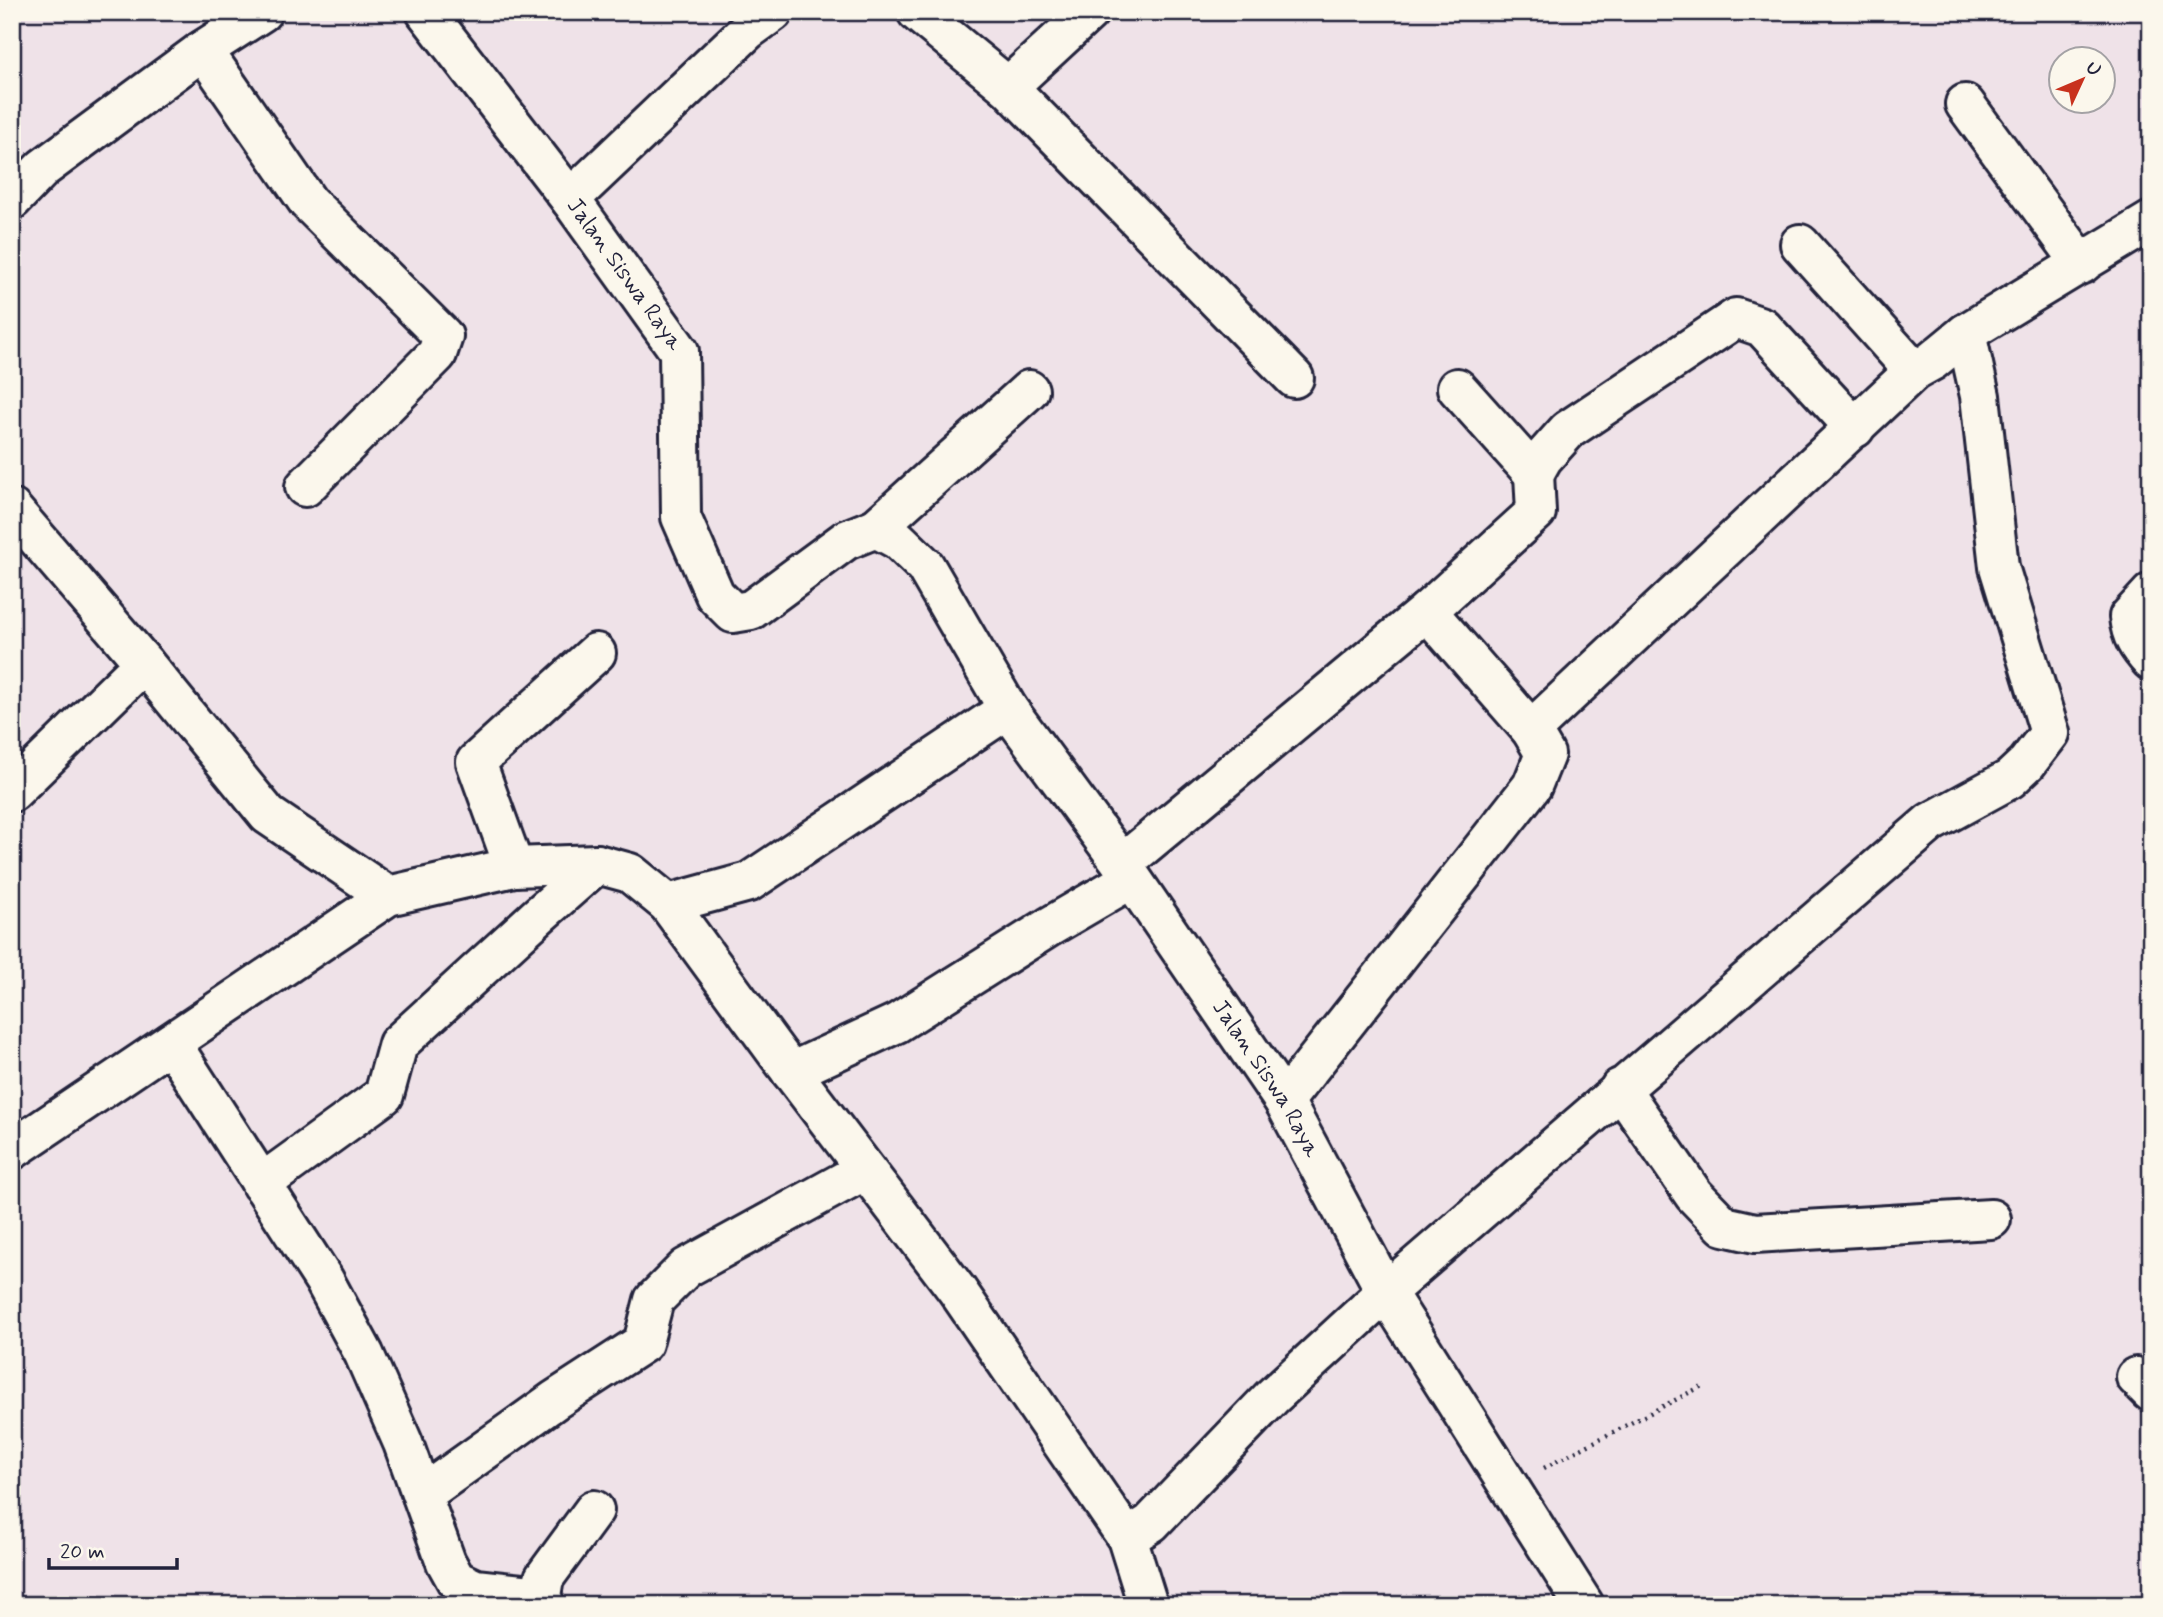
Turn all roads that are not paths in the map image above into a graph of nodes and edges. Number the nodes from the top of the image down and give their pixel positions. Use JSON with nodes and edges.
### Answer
{"nodes":[{"id":1,"x":262,"y":12,"type":"edge"},
{"id":2,"x":426,"y":12,"type":"edge"},
{"id":3,"x":773,"y":12,"type":"edge"},
{"id":4,"x":917,"y":12,"type":"edge"},
{"id":5,"x":1089,"y":12,"type":"edge"},
{"id":6,"x":203,"y":50,"type":"junction"},
{"id":7,"x":1008,"y":87,"type":"junction"},
{"id":8,"x":1965,"y":104,"type":"dead end"},
{"id":9,"x":570,"y":199,"type":"junction"},
{"id":10,"x":12,"y":200,"type":"edge"},
{"id":11,"x":2151,"y":220,"type":"edge"},
{"id":12,"x":1800,"y":244,"type":"dead end"},
{"id":13,"x":2082,"y":264,"type":"junction"},
{"id":14,"x":1966,"y":333,"type":"junction"},
{"id":15,"x":1914,"y":372,"type":"junction"},
{"id":16,"x":1294,"y":379,"type":"dead end"},
{"id":17,"x":1457,"y":388,"type":"dead end"},
{"id":18,"x":1029,"y":390,"type":"dead end"},
{"id":19,"x":1855,"y":428,"type":"junction"},
{"id":20,"x":1534,"y":474,"type":"junction"},
{"id":21,"x":305,"y":487,"type":"dead end"},
{"id":22,"x":12,"y":509,"type":"edge"},
{"id":23,"x":876,"y":528,"type":"junction"},
{"id":24,"x":2151,"y":593,"type":"edge"},
{"id":25,"x":1427,"y":611,"type":"junction"},
{"id":26,"x":596,"y":653,"type":"dead end"},
{"id":27,"x":2151,"y":661,"type":"edge"},
{"id":28,"x":144,"y":663,"type":"junction"},
{"id":29,"x":1008,"y":709,"type":"junction"},
{"id":30,"x":1531,"y":730,"type":"junction"},
{"id":31,"x":12,"y":792,"type":"edge"},
{"id":32,"x":597,"y":864,"type":"junction"},
{"id":33,"x":514,"y":867,"type":"junction"},
{"id":34,"x":1126,"y":872,"type":"junction"},
{"id":35,"x":388,"y":896,"type":"junction"},
{"id":36,"x":668,"y":904,"type":"junction"},
{"id":37,"x":171,"y":1043,"type":"junction"},
{"id":38,"x":791,"y":1072,"type":"junction"},
{"id":39,"x":1620,"y":1088,"type":"junction"},
{"id":40,"x":1284,"y":1101,"type":"junction"},
{"id":41,"x":12,"y":1150,"type":"edge"},
{"id":42,"x":865,"y":1170,"type":"junction"},
{"id":43,"x":261,"y":1184,"type":"junction"},
{"id":44,"x":1991,"y":1220,"type":"dead end"},
{"id":45,"x":1386,"y":1292,"type":"junction"},
{"id":46,"x":422,"y":1495,"type":"junction"},
{"id":47,"x":594,"y":1510,"type":"dead end"},
{"id":48,"x":1127,"y":1538,"type":"junction"},
{"id":49,"x":543,"y":1600,"type":"edge"},
{"id":50,"x":1148,"y":1605,"type":"edge"},
{"id":51,"x":1584,"y":1605,"type":"edge"}],
"edges":[{"from":1,"to":6,"type":"street"},
{"from":2,"to":9,"type":"street","name":"Jalan Siswa Raya"},
{"from":3,"to":9,"type":"street"},
{"from":4,"to":7,"type":"street"},
{"from":5,"to":7,"type":"street"},
{"from":6,"to":10,"type":"street"},
{"from":6,"to":21,"type":"street"},
{"from":7,"to":16,"type":"street"},
{"from":8,"to":13,"type":"street"},
{"from":9,"to":23,"type":"street","name":"Jalan Siswa Raya"},
{"from":11,"to":13,"type":"street"},
{"from":12,"to":15,"type":"street"},
{"from":13,"to":14,"type":"street"},
{"from":14,"to":15,"type":"street"},
{"from":14,"to":39,"type":"street"},
{"from":15,"to":19,"type":"street"},
{"from":17,"to":20,"type":"street"},
{"from":18,"to":23,"type":"street"},
{"from":19,"to":20,"type":"street"},
{"from":19,"to":30,"type":"street"},
{"from":20,"to":25,"type":"street"},
{"from":22,"to":28,"type":"street"},
{"from":23,"to":29,"type":"street","name":"Jalan Siswa Raya"},
{"from":24,"to":27,"type":"street"},
{"from":25,"to":30,"type":"street"},
{"from":25,"to":34,"type":"street"},
{"from":26,"to":33,"type":"street"},
{"from":28,"to":31,"type":"street"},
{"from":28,"to":35,"type":"street"},
{"from":29,"to":34,"type":"street","name":"Jalan Siswa Raya"},
{"from":29,"to":36,"type":"street"},
{"from":30,"to":40,"type":"street"},
{"from":32,"to":33,"type":"street"},
{"from":32,"to":36,"type":"street"},
{"from":32,"to":43,"type":"street"},
{"from":33,"to":35,"type":"street"},
{"from":34,"to":38,"type":"street"},
{"from":34,"to":40,"type":"street","name":"Jalan Siswa Raya"},
{"from":35,"to":37,"type":"street"},
{"from":36,"to":38,"type":"street"},
{"from":37,"to":41,"type":"street"},
{"from":37,"to":43,"type":"street"},
{"from":38,"to":42,"type":"street"},
{"from":39,"to":44,"type":"street"},
{"from":39,"to":45,"type":"street"},
{"from":40,"to":45,"type":"street","name":"Jalan Siswa Raya"},
{"from":42,"to":46,"type":"street"},
{"from":42,"to":48,"type":"street"},
{"from":43,"to":46,"type":"street"},
{"from":45,"to":48,"type":"street"},
{"from":45,"to":51,"type":"street","name":"Jalan Siswa Raya"},
{"from":46,"to":49,"type":"street"},
{"from":47,"to":49,"type":"street"},
{"from":48,"to":50,"type":"street"}]}
